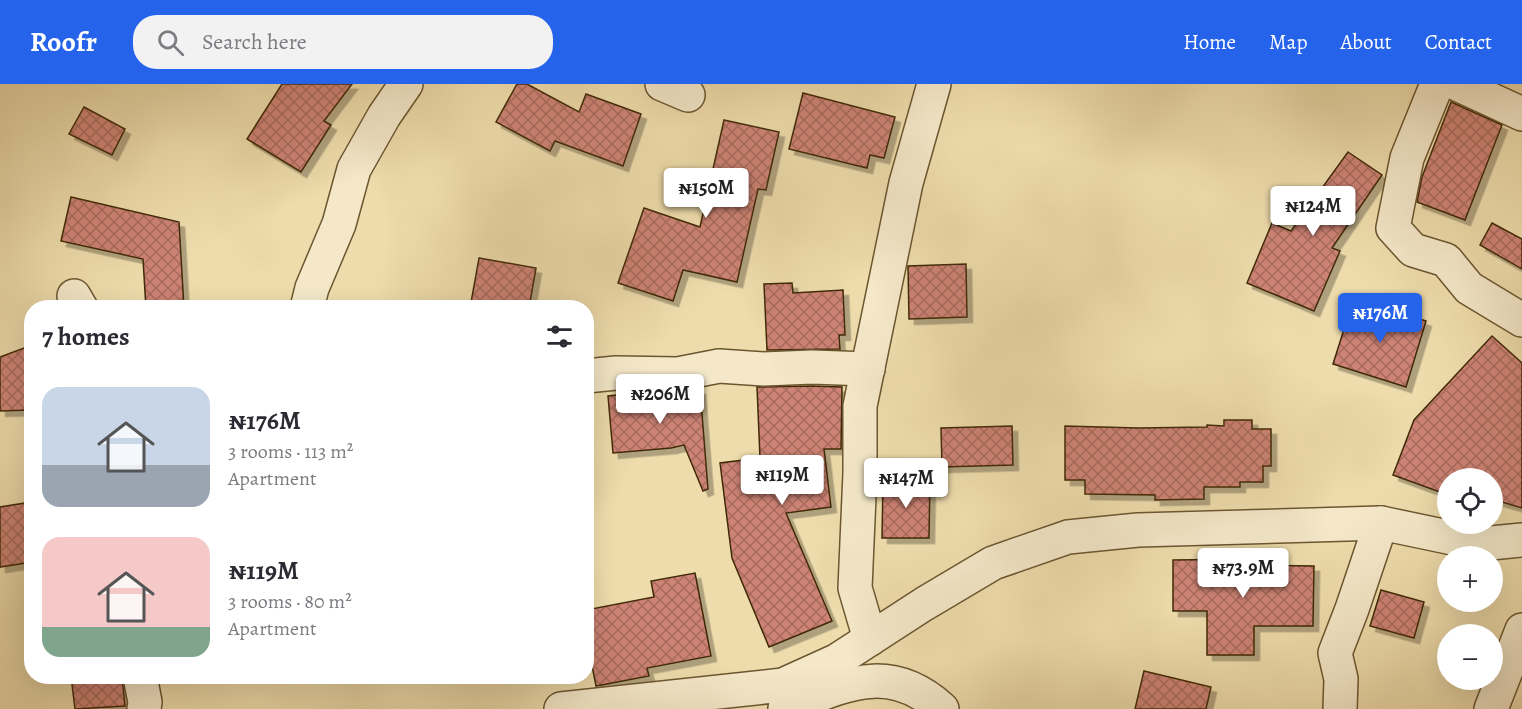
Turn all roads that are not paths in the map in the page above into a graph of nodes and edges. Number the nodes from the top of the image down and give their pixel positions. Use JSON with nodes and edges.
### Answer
{"nodes":[{"id":1,"x":406,"y":84,"type":"edge"},
{"id":2,"x":934,"y":84,"type":"edge"},
{"id":3,"x":1437,"y":84,"type":"edge"},
{"id":4,"x":1457,"y":84,"type":"edge"},
{"id":5,"x":1522,"y":114,"type":"edge"},
{"id":6,"x":309,"y":300,"type":"edge"},
{"id":7,"x":1522,"y":320,"type":"edge"},
{"id":8,"x":868,"y":369,"type":"junction"},
{"id":9,"x":594,"y":375,"type":"edge"},
{"id":10,"x":1381,"y":523,"type":"junction"},
{"id":11,"x":1522,"y":540,"type":"edge"},
{"id":12,"x":1522,"y":630,"type":"edge"},
{"id":13,"x":870,"y":639,"type":"junction"},
{"id":14,"x":142,"y":684,"type":"edge"},
{"id":15,"x":784,"y":701,"type":"edge"},
{"id":16,"x":144,"y":709,"type":"edge"},
{"id":17,"x":561,"y":709,"type":"edge"},
{"id":18,"x":942,"y":709,"type":"edge"},
{"id":19,"x":1340,"y":709,"type":"edge"},
{"id":20,"x":1491,"y":709,"type":"edge"}],
"edges":[{"from":1,"to":6,"type":"street"},
{"from":2,"to":8,"type":"street"},
{"from":3,"to":7,"type":"street"},
{"from":4,"to":5,"type":"street"},
{"from":8,"to":9,"type":"street"},
{"from":8,"to":13,"type":"street"},
{"from":10,"to":11,"type":"street"},
{"from":10,"to":13,"type":"street"},
{"from":10,"to":19,"type":"street"},
{"from":12,"to":20,"type":"street"},
{"from":13,"to":15,"type":"street"},
{"from":14,"to":16,"type":"street"},
{"from":15,"to":17,"type":"street"},
{"from":15,"to":18,"type":"street"}]}
